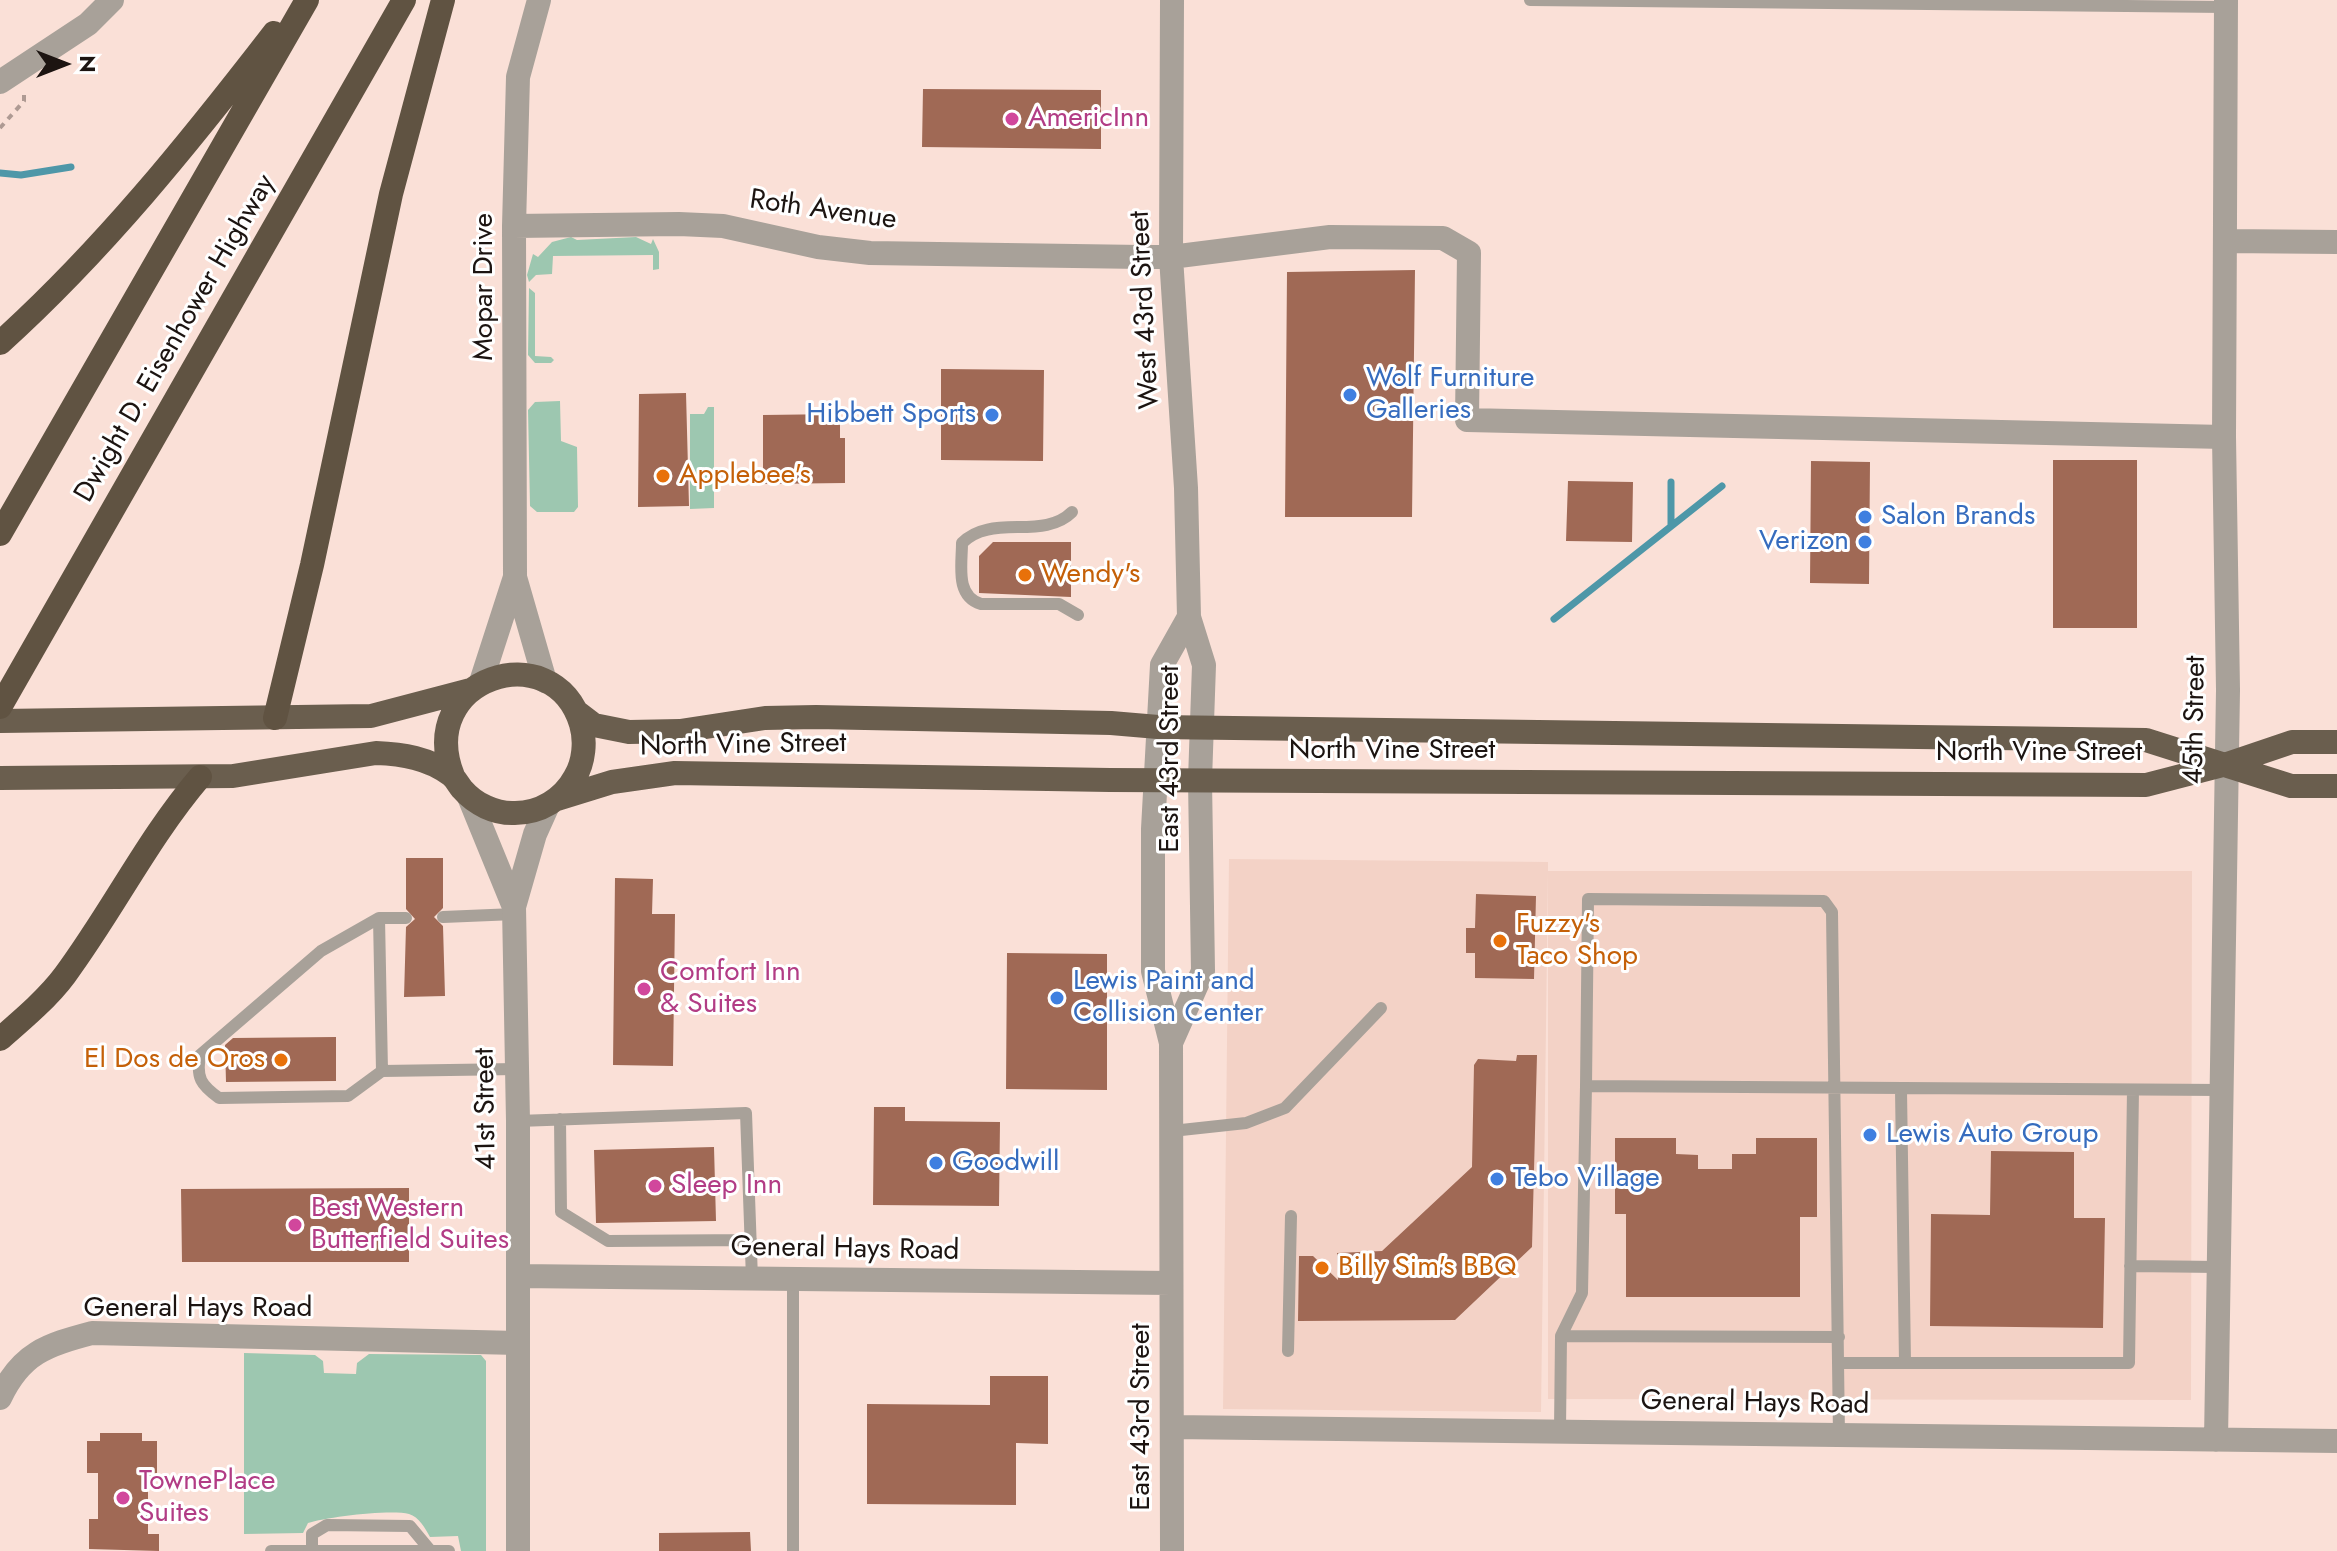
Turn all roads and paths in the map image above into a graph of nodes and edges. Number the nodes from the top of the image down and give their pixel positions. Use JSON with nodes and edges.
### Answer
{"nodes":[{"id":1,"x":112,"y":0,"type":"edge"},
{"id":2,"x":300,"y":0,"type":"edge"},
{"id":3,"x":307,"y":0,"type":"edge"},
{"id":4,"x":404,"y":0,"type":"edge"},
{"id":5,"x":443,"y":0,"type":"edge"},
{"id":6,"x":539,"y":0,"type":"edge"},
{"id":7,"x":1172,"y":0,"type":"edge"},
{"id":8,"x":1530,"y":0,"type":"edge"},
{"id":9,"x":2226,"y":4,"type":"edge"},
{"id":10,"x":0,"y":82,"type":"edge"},
{"id":11,"x":514,"y":226,"type":"junction"},
{"id":12,"x":2225,"y":241,"type":"junction"},
{"id":13,"x":2337,"y":242,"type":"edge"},
{"id":14,"x":1171,"y":257,"type":"junction"},
{"id":15,"x":0,"y":343,"type":"edge"},
{"id":16,"x":2224,"y":437,"type":"junction"},
{"id":17,"x":1072,"y":512,"type":"dead end"},
{"id":18,"x":0,"y":534,"type":"edge"},
{"id":19,"x":515,"y":577,"type":"junction"},
{"id":20,"x":1078,"y":615,"type":"dead end"},
{"id":21,"x":1189,"y":617,"type":"junction"},
{"id":22,"x":545,"y":681,"type":"junction"},
{"id":23,"x":476,"y":686,"type":"junction"},
{"id":24,"x":0,"y":707,"type":"edge"},
{"id":25,"x":577,"y":712,"type":"junction"},
{"id":26,"x":275,"y":718,"type":"junction"},
{"id":27,"x":0,"y":721,"type":"edge"},
{"id":28,"x":1158,"y":727,"type":"junction"},
{"id":29,"x":1202,"y":727,"type":"junction"},
{"id":30,"x":2337,"y":742,"type":"edge"},
{"id":31,"x":2227,"y":764,"type":"junction"},
{"id":32,"x":453,"y":776,"type":"junction"},
{"id":33,"x":200,"y":777,"type":"junction"},
{"id":34,"x":0,"y":778,"type":"edge"},
{"id":35,"x":1156,"y":780,"type":"junction"},
{"id":36,"x":1200,"y":780,"type":"junction"},
{"id":37,"x":2337,"y":786,"type":"edge"},
{"id":38,"x":469,"y":797,"type":"junction"},
{"id":39,"x":552,"y":802,"type":"junction"},
{"id":40,"x":514,"y":910,"type":"junction"},
{"id":41,"x":443,"y":917,"type":"dead end"},
{"id":42,"x":379,"y":918,"type":"junction"},
{"id":43,"x":406,"y":918,"type":"dead end"},
{"id":44,"x":1381,"y":1008,"type":"dead end"},
{"id":45,"x":0,"y":1039,"type":"edge"},
{"id":46,"x":1171,"y":1043,"type":"junction"},
{"id":47,"x":517,"y":1069,"type":"junction"},
{"id":48,"x":382,"y":1071,"type":"junction"},
{"id":49,"x":1586,"y":1086,"type":"junction"},
{"id":50,"x":1836,"y":1089,"type":"junction"},
{"id":51,"x":1901,"y":1090,"type":"junction"},
{"id":52,"x":2133,"y":1090,"type":"junction"},
{"id":53,"x":2221,"y":1090,"type":"junction"},
{"id":54,"x":560,"y":1119,"type":"junction"},
{"id":55,"x":518,"y":1121,"type":"junction"},
{"id":56,"x":1172,"y":1131,"type":"junction"},
{"id":57,"x":1291,"y":1216,"type":"dead end"},
{"id":58,"x":751,"y":1240,"type":"junction"},
{"id":59,"x":2130,"y":1266,"type":"junction"},
{"id":60,"x":2219,"y":1267,"type":"junction"},
{"id":61,"x":518,"y":1276,"type":"junction"},
{"id":62,"x":752,"y":1279,"type":"junction"},
{"id":63,"x":793,"y":1279,"type":"junction"},
{"id":64,"x":1171,"y":1283,"type":"junction"},
{"id":65,"x":1561,"y":1336,"type":"junction"},
{"id":66,"x":1839,"y":1337,"type":"junction"},
{"id":67,"x":518,"y":1343,"type":"junction"},
{"id":68,"x":1288,"y":1351,"type":"dead end"},
{"id":69,"x":1839,"y":1363,"type":"junction"},
{"id":70,"x":1905,"y":1363,"type":"junction"},
{"id":71,"x":0,"y":1398,"type":"edge"},
{"id":72,"x":1172,"y":1427,"type":"junction"},
{"id":73,"x":1560,"y":1430,"type":"junction"},
{"id":74,"x":1839,"y":1437,"type":"junction"},
{"id":75,"x":2216,"y":1440,"type":"junction"},
{"id":76,"x":2337,"y":1441,"type":"edge"},
{"id":77,"x":312,"y":1550,"type":"edge"},
{"id":78,"x":430,"y":1550,"type":"edge"},
{"id":79,"x":271,"y":1551,"type":"edge"},
{"id":80,"x":449,"y":1551,"type":"edge"},
{"id":81,"x":518,"y":1551,"type":"edge"},
{"id":82,"x":793,"y":1551,"type":"edge"},
{"id":83,"x":1172,"y":1551,"type":"edge"}],
"edges":[{"from":1,"to":10,"type":"street"},
{"from":2,"to":15,"type":"highway"},
{"from":3,"to":18,"type":"highway","name":"Dwight D. Eisenhower Highway"},
{"from":4,"to":24,"type":"highway","name":"Dwight D. Eisenhower Highway"},
{"from":5,"to":26,"type":"highway"},
{"from":6,"to":11,"type":"street","name":"Mopar Drive"},
{"from":7,"to":14,"type":"street","name":"West 43rd Street"},
{"from":8,"to":9,"type":"lane"},
{"from":9,"to":12,"type":"street","name":"45th Street"},
{"from":11,"to":14,"type":"street","name":"Roth Avenue"},
{"from":11,"to":19,"type":"street","name":"Mopar Drive"},
{"from":12,"to":13,"type":"street"},
{"from":12,"to":16,"type":"street","name":"45th Street"},
{"from":14,"to":16,"type":"street","name":"Roth Avenue"},
{"from":14,"to":21,"type":"street","name":"West 43rd Street"},
{"from":16,"to":31,"type":"street","name":"45th Street"},
{"from":17,"to":20,"type":"lane"},
{"from":19,"to":22,"type":"street","name":"Mopar Drive"},
{"from":19,"to":23,"type":"street","name":"Mopar Drive"},
{"from":21,"to":28,"type":"street","name":"East 43rd Street"},
{"from":21,"to":29,"type":"street","name":"East 43rd Street"},
{"from":22,"to":23,"type":"highway"},
{"from":22,"to":25,"type":"highway"},
{"from":23,"to":26,"type":"highway"},
{"from":23,"to":32,"type":"highway"},
{"from":25,"to":28,"type":"highway","name":"North Vine Street"},
{"from":25,"to":39,"type":"highway"},
{"from":26,"to":27,"type":"highway"},
{"from":28,"to":29,"type":"highway","name":"North Vine Street"},
{"from":28,"to":35,"type":"street","name":"East 43rd Street"},
{"from":29,"to":31,"type":"highway","name":"North Vine Street"},
{"from":29,"to":36,"type":"street","name":"East 43rd Street"},
{"from":30,"to":31,"type":"highway","name":"North Vine Street"},
{"from":31,"to":36,"type":"highway","name":"North Vine Street"},
{"from":31,"to":37,"type":"highway","name":"North Vine Street"},
{"from":31,"to":53,"type":"street","name":"45th Street"},
{"from":32,"to":33,"type":"highway"},
{"from":32,"to":38,"type":"highway"},
{"from":33,"to":34,"type":"highway"},
{"from":33,"to":45,"type":"highway"},
{"from":35,"to":36,"type":"highway","name":"North Vine Street"},
{"from":35,"to":39,"type":"highway","name":"North Vine Street"},
{"from":35,"to":46,"type":"street","name":"East 43rd Street"},
{"from":36,"to":46,"type":"street","name":"East 43rd Street"},
{"from":38,"to":39,"type":"highway"},
{"from":38,"to":40,"type":"street","name":"41st Street"},
{"from":39,"to":40,"type":"street","name":"41st Street"},
{"from":40,"to":41,"type":"lane"},
{"from":40,"to":47,"type":"street","name":"41st Street"},
{"from":42,"to":43,"type":"lane"},
{"from":42,"to":48,"type":"lane"},
{"from":42,"to":48,"type":"lane"},
{"from":44,"to":56,"type":"lane"},
{"from":46,"to":56,"type":"street","name":"East 43rd Street"},
{"from":47,"to":48,"type":"lane"},
{"from":47,"to":55,"type":"street","name":"41st Street"},
{"from":49,"to":50,"type":"lane"},
{"from":49,"to":50,"type":"lane"},
{"from":49,"to":65,"type":"lane"},
{"from":50,"to":51,"type":"lane"},
{"from":50,"to":66,"type":"lane"},
{"from":51,"to":52,"type":"lane"},
{"from":51,"to":70,"type":"lane"},
{"from":52,"to":53,"type":"lane"},
{"from":52,"to":59,"type":"lane"},
{"from":53,"to":60,"type":"street","name":"45th Street"},
{"from":54,"to":55,"type":"lane"},
{"from":54,"to":58,"type":"lane"},
{"from":54,"to":58,"type":"lane"},
{"from":55,"to":61,"type":"street","name":"41st Street"},
{"from":56,"to":64,"type":"street","name":"East 43rd Street"},
{"from":57,"to":68,"type":"lane"},
{"from":58,"to":62,"type":"lane"},
{"from":59,"to":60,"type":"lane"},
{"from":59,"to":70,"type":"lane"},
{"from":60,"to":75,"type":"street","name":"45th Street"},
{"from":61,"to":62,"type":"street","name":"General Hays Road"},
{"from":61,"to":67,"type":"street","name":"41st Street"},
{"from":62,"to":63,"type":"street","name":"General Hays Road"},
{"from":63,"to":64,"type":"street","name":"General Hays Road"},
{"from":63,"to":82,"type":"lane"},
{"from":64,"to":72,"type":"street","name":"East 43rd Street"},
{"from":65,"to":66,"type":"lane"},
{"from":65,"to":73,"type":"lane"},
{"from":66,"to":69,"type":"lane"},
{"from":67,"to":71,"type":"street","name":"General Hays Road"},
{"from":67,"to":81,"type":"street","name":"41st Street"},
{"from":69,"to":70,"type":"lane"},
{"from":69,"to":74,"type":"lane"},
{"from":72,"to":73,"type":"street","name":"General Hays Road"},
{"from":72,"to":83,"type":"street","name":"East 43rd Street"},
{"from":73,"to":74,"type":"street","name":"General Hays Road"},
{"from":74,"to":75,"type":"street","name":"General Hays Road"},
{"from":75,"to":76,"type":"street","name":"General Hays Road"},
{"from":77,"to":78,"type":"lane"},
{"from":77,"to":78,"type":"lane"},
{"from":77,"to":79,"type":"lane"},
{"from":78,"to":80,"type":"lane"}]}
